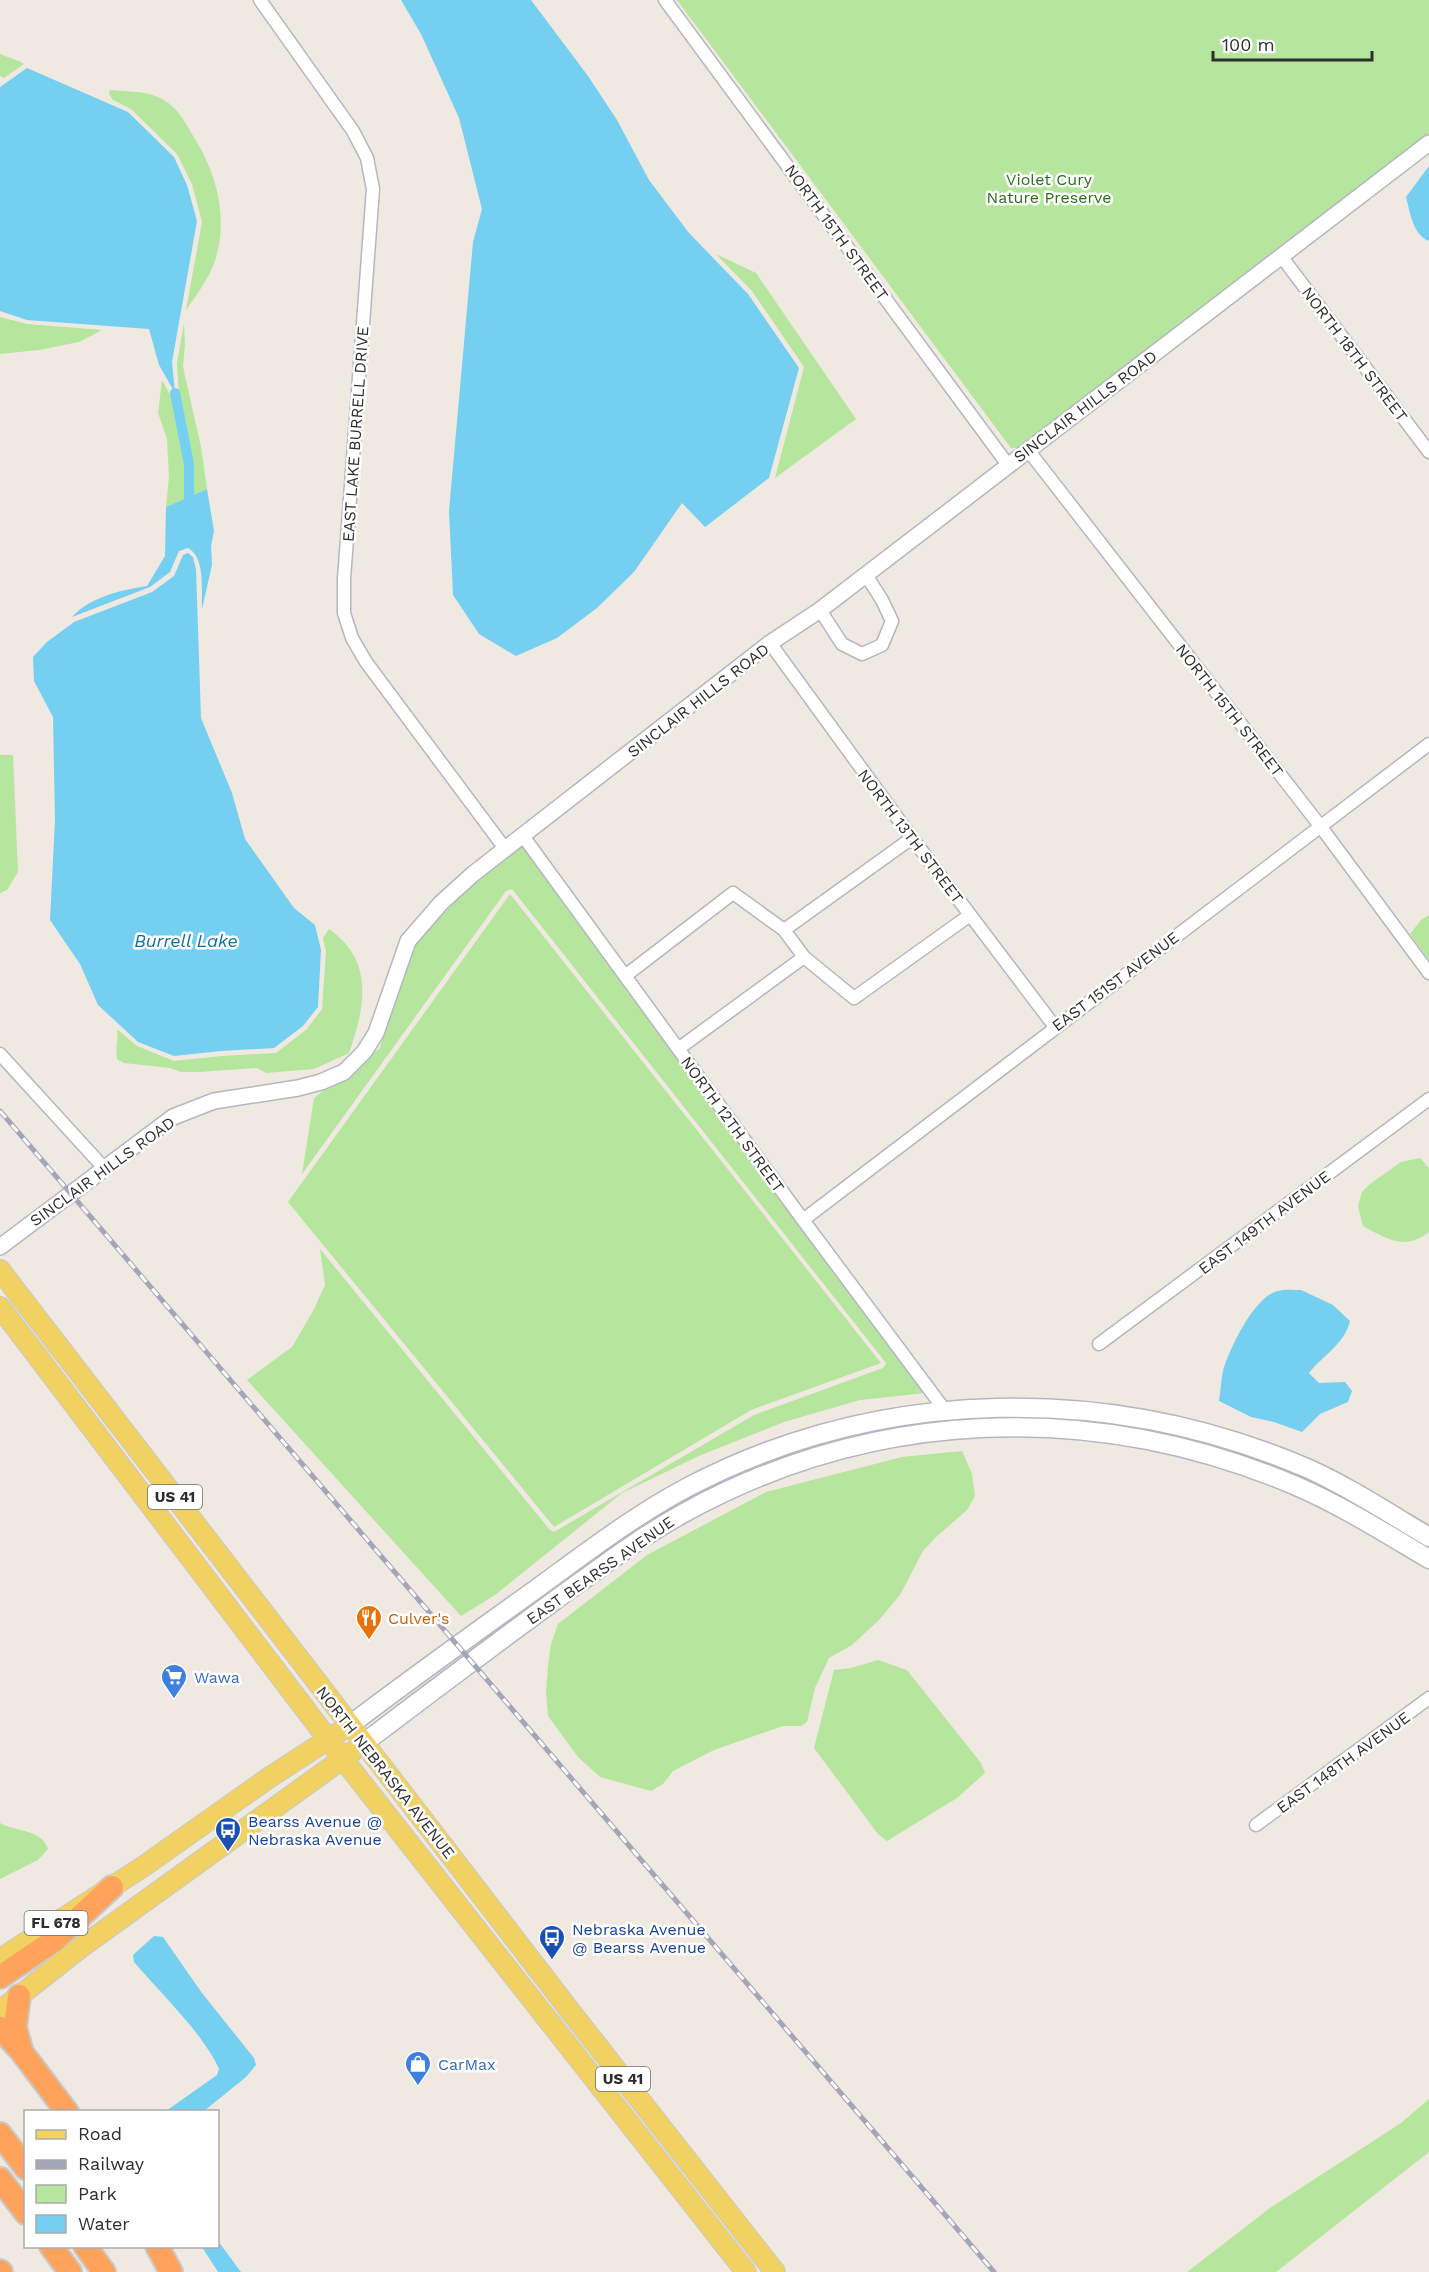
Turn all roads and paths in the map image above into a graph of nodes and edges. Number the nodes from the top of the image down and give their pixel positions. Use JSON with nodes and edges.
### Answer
{"nodes":[{"id":1,"x":260,"y":0,"type":"edge"},
{"id":2,"x":665,"y":0,"type":"edge"},
{"id":3,"x":1429,"y":143,"type":"edge"},
{"id":4,"x":1281,"y":256,"type":"junction"},
{"id":5,"x":1028,"y":450,"type":"junction"},
{"id":6,"x":1429,"y":452,"type":"edge"},
{"id":7,"x":1008,"y":465,"type":"junction"},
{"id":8,"x":866,"y":575,"type":"junction"},
{"id":9,"x":820,"y":610,"type":"junction"},
{"id":10,"x":770,"y":644,"type":"junction"},
{"id":11,"x":1429,"y":744,"type":"edge"},
{"id":12,"x":1321,"y":827,"type":"junction"},
{"id":13,"x":523,"y":836,"type":"junction"},
{"id":14,"x":912,"y":837,"type":"junction"},
{"id":15,"x":506,"y":850,"type":"junction"},
{"id":16,"x":970,"y":915,"type":"junction"},
{"id":17,"x":784,"y":930,"type":"junction"},
{"id":18,"x":804,"y":957,"type":"junction"},
{"id":19,"x":1429,"y":973,"type":"edge"},
{"id":20,"x":625,"y":976,"type":"junction"},
{"id":21,"x":1055,"y":1027,"type":"junction"},
{"id":22,"x":678,"y":1049,"type":"junction"},
{"id":23,"x":0,"y":1054,"type":"edge"},
{"id":24,"x":1429,"y":1099,"type":"edge"},
{"id":25,"x":104,"y":1168,"type":"junction"},
{"id":26,"x":802,"y":1220,"type":"junction"},
{"id":27,"x":0,"y":1247,"type":"edge"},
{"id":28,"x":0,"y":1270,"type":"edge"},
{"id":29,"x":0,"y":1307,"type":"edge"},
{"id":30,"x":1099,"y":1344,"type":"dead end"},
{"id":31,"x":944,"y":1409,"type":"junction"},
{"id":32,"x":105,"y":1444,"type":"junction"},
{"id":33,"x":183,"y":1508,"type":"junction"},
{"id":34,"x":1429,"y":1537,"type":"edge"},
{"id":35,"x":1429,"y":1559,"type":"edge"},
{"id":36,"x":1429,"y":1698,"type":"edge"},
{"id":37,"x":350,"y":1725,"type":"junction"},
{"id":38,"x":328,"y":1740,"type":"junction"},
{"id":39,"x":364,"y":1743,"type":"junction"},
{"id":40,"x":343,"y":1759,"type":"junction"},
{"id":41,"x":1256,"y":1825,"type":"dead end"},
{"id":42,"x":112,"y":1887,"type":"junction"},
{"id":43,"x":0,"y":1959,"type":"edge"},
{"id":44,"x":0,"y":1977,"type":"edge"},
{"id":45,"x":19,"y":1996,"type":"junction"},
{"id":46,"x":0,"y":2011,"type":"edge"},
{"id":47,"x":574,"y":2016,"type":"junction"},
{"id":48,"x":0,"y":2028,"type":"edge"},
{"id":49,"x":556,"y":2029,"type":"junction"},
{"id":50,"x":21,"y":2051,"type":"junction"},
{"id":51,"x":65,"y":2110,"type":"edge"},
{"id":52,"x":0,"y":2134,"type":"edge"},
{"id":53,"x":24,"y":2165,"type":"edge"},
{"id":54,"x":0,"y":2179,"type":"edge"},
{"id":55,"x":24,"y":2210,"type":"edge"},
{"id":56,"x":52,"y":2248,"type":"edge"},
{"id":57,"x":86,"y":2248,"type":"edge"},
{"id":58,"x":158,"y":2248,"type":"edge"},
{"id":59,"x":772,"y":2271,"type":"edge"},
{"id":60,"x":70,"y":2272,"type":"edge"},
{"id":61,"x":104,"y":2272,"type":"edge"},
{"id":62,"x":171,"y":2272,"type":"edge"},
{"id":63,"x":746,"y":2272,"type":"edge"}],
"edges":[{"from":1,"to":15,"type":"street","name":"EAST LAKE BURRELL DRIVE"},
{"from":2,"to":7,"type":"street","name":"NORTH 15TH STREET"},
{"from":3,"to":4,"type":"street","name":"SINCLAIR HILLS ROAD"},
{"from":4,"to":5,"type":"street","name":"SINCLAIR HILLS ROAD"},
{"from":4,"to":6,"type":"street","name":"NORTH 18TH STREET"},
{"from":5,"to":7,"type":"street","name":"SINCLAIR HILLS ROAD"},
{"from":5,"to":12,"type":"street","name":"NORTH 15TH STREET"},
{"from":7,"to":8,"type":"street","name":"SINCLAIR HILLS ROAD"},
{"from":8,"to":9,"type":"street","name":"SINCLAIR HILLS ROAD"},
{"from":8,"to":9,"type":"street"},
{"from":9,"to":10,"type":"street","name":"SINCLAIR HILLS ROAD"},
{"from":10,"to":13,"type":"street","name":"SINCLAIR HILLS ROAD"},
{"from":10,"to":14,"type":"street","name":"NORTH 13TH STREET"},
{"from":11,"to":12,"type":"street","name":"EAST 151ST AVENUE"},
{"from":12,"to":19,"type":"street","name":"NORTH 15TH STREET"},
{"from":12,"to":21,"type":"street","name":"EAST 151ST AVENUE"},
{"from":13,"to":15,"type":"street","name":"SINCLAIR HILLS ROAD"},
{"from":13,"to":20,"type":"street","name":"NORTH 12TH STREET"},
{"from":14,"to":16,"type":"street","name":"NORTH 13TH STREET"},
{"from":14,"to":17,"type":"street"},
{"from":15,"to":25,"type":"street","name":"SINCLAIR HILLS ROAD"},
{"from":16,"to":18,"type":"street"},
{"from":16,"to":21,"type":"street","name":"NORTH 13TH STREET"},
{"from":17,"to":18,"type":"street"},
{"from":17,"to":20,"type":"street"},
{"from":18,"to":22,"type":"street"},
{"from":20,"to":22,"type":"street","name":"NORTH 12TH STREET"},
{"from":21,"to":26,"type":"street","name":"EAST 151ST AVENUE"},
{"from":22,"to":26,"type":"street","name":"NORTH 12TH STREET"},
{"from":23,"to":25,"type":"street"},
{"from":24,"to":30,"type":"street","name":"EAST 149TH AVENUE"},
{"from":25,"to":27,"type":"street","name":"SINCLAIR HILLS ROAD"},
{"from":26,"to":31,"type":"street","name":"NORTH 12TH STREET"},
{"from":28,"to":33,"type":"main road","name":"NORTH NEBRASKA AVENUE","number":"US 41"},
{"from":29,"to":32,"type":"main road","name":"NORTH NEBRASKA AVENUE","number":"US 41"},
{"from":31,"to":34,"type":"main road","name":"EAST BEARSS AVENUE"},
{"from":31,"to":37,"type":"main road","name":"EAST BEARSS AVENUE"},
{"from":32,"to":33,"type":"main road"},
{"from":32,"to":38,"type":"main road","name":"NORTH NEBRASKA AVENUE","number":"US 41"},
{"from":33,"to":37,"type":"main road","name":"NORTH NEBRASKA AVENUE","number":"US 41"},
{"from":35,"to":39,"type":"main road","name":"EAST BEARSS AVENUE"},
{"from":36,"to":41,"type":"street","name":"EAST 148TH AVENUE"},
{"from":37,"to":38,"type":"main road","name":"EAST BEARSS AVENUE","number":"FL 678"},
{"from":37,"to":39,"type":"main road","name":"NORTH NEBRASKA AVENUE","number":"US 41"},
{"from":38,"to":40,"type":"main road","name":"NORTH NEBRASKA AVENUE","number":"US 41"},
{"from":38,"to":42,"type":"main road","name":"EAST BEARSS AVENUE","number":"FL 678"},
{"from":39,"to":40,"type":"main road","name":"EAST BEARSS AVENUE","number":"FL 678"},
{"from":39,"to":47,"type":"main road","name":"NORTH NEBRASKA AVENUE","number":"US 41"},
{"from":40,"to":45,"type":"main road","name":"EAST BEARSS AVENUE","number":"FL 678"},
{"from":40,"to":49,"type":"main road","name":"NORTH NEBRASKA AVENUE","number":"US 41"},
{"from":42,"to":43,"type":"main road","name":"EAST BEARSS AVENUE","number":"FL 678"},
{"from":42,"to":44,"type":"highway"},
{"from":45,"to":46,"type":"main road","name":"EAST BEARSS AVENUE","number":"FL 678"},
{"from":45,"to":50,"type":"highway"},
{"from":47,"to":49,"type":"main road"},
{"from":47,"to":59,"type":"main road","name":"NORTH NEBRASKA AVENUE","number":"US 41"},
{"from":48,"to":50,"type":"highway"},
{"from":49,"to":63,"type":"main road","name":"NORTH NEBRASKA AVENUE","number":"US 41"},
{"from":50,"to":51,"type":"highway"},
{"from":52,"to":53,"type":"highway"},
{"from":54,"to":55,"type":"highway"},
{"from":56,"to":60,"type":"highway"},
{"from":57,"to":61,"type":"highway"},
{"from":58,"to":62,"type":"highway"}]}
